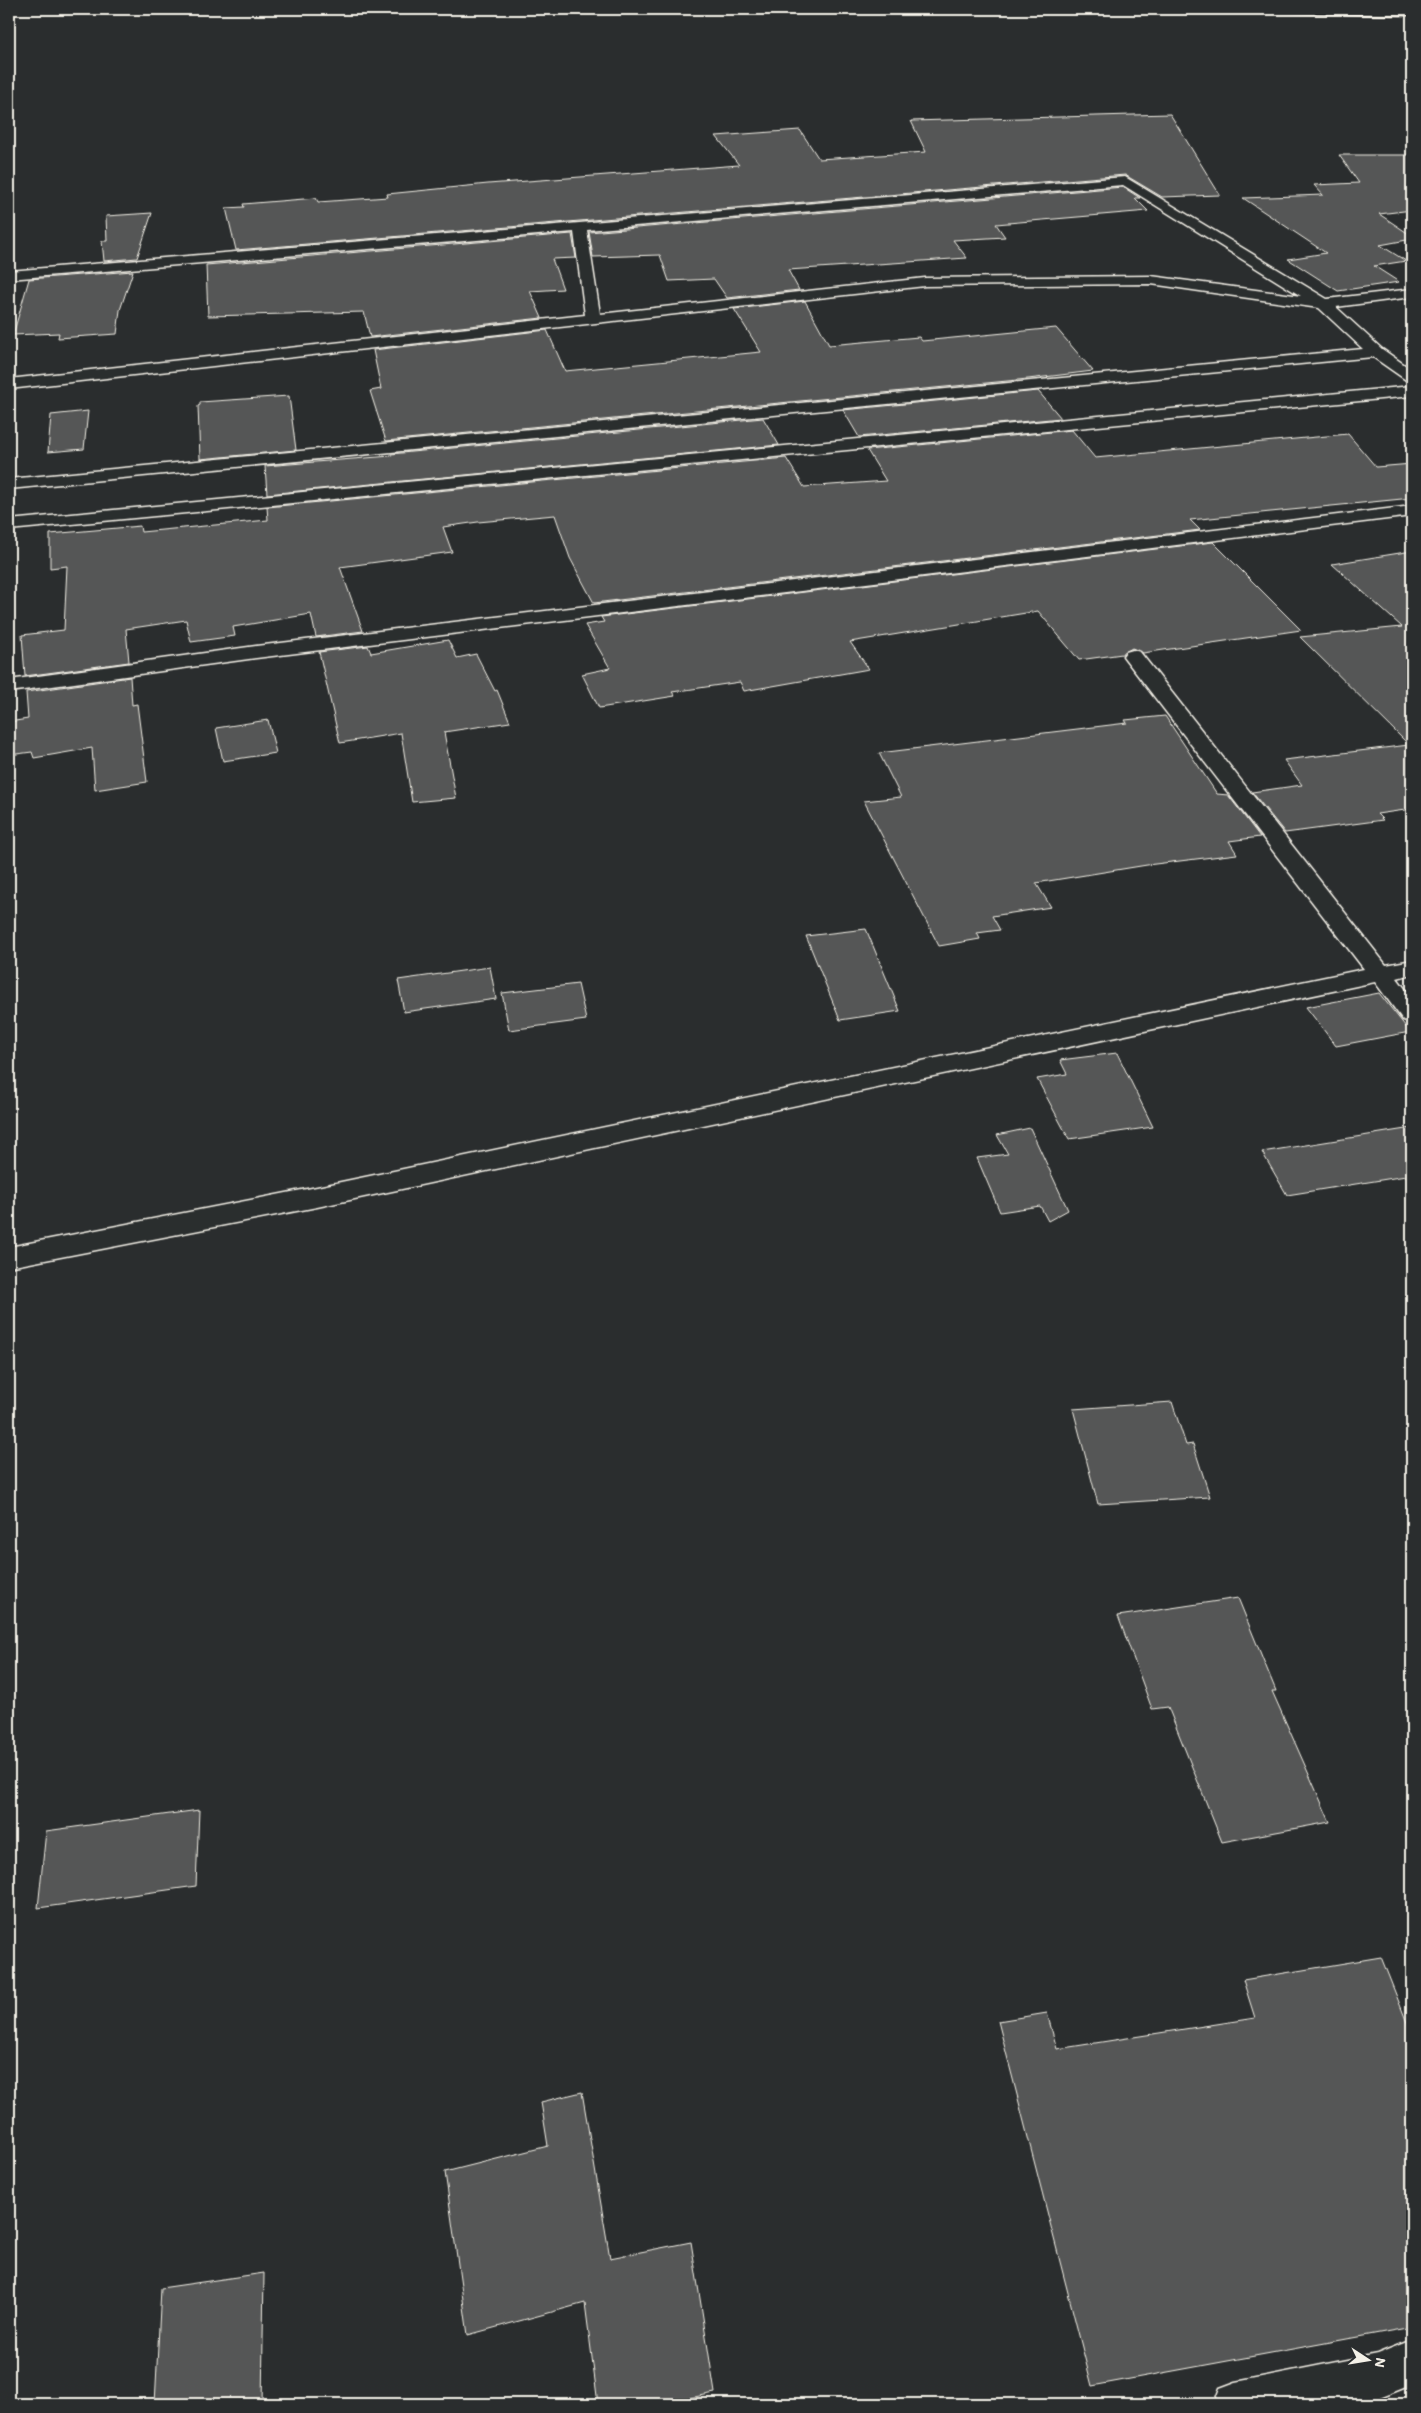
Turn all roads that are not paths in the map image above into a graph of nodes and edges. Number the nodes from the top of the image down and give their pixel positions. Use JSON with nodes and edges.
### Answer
{"nodes":[{"id":1,"x":1258,"y":9,"type":"edge"},
{"id":2,"x":1412,"y":12,"type":"edge"},
{"id":3,"x":580,"y":226,"type":"junction"},
{"id":4,"x":9,"y":275,"type":"edge"},
{"id":5,"x":1412,"y":293,"type":"edge"},
{"id":6,"x":1324,"y":304,"type":"junction"},
{"id":7,"x":594,"y":318,"type":"junction"},
{"id":8,"x":1376,"y":352,"type":"junction"},
{"id":9,"x":1412,"y":377,"type":"edge"},
{"id":10,"x":9,"y":384,"type":"edge"},
{"id":11,"x":1412,"y":391,"type":"edge"},
{"id":12,"x":9,"y":484,"type":"edge"},
{"id":13,"x":1412,"y":511,"type":"edge"},
{"id":14,"x":9,"y":525,"type":"edge"},
{"id":15,"x":1133,"y":656,"type":"dead end"},
{"id":16,"x":9,"y":686,"type":"edge"},
{"id":17,"x":1412,"y":967,"type":"edge"},
{"id":18,"x":1381,"y":974,"type":"junction"},
{"id":19,"x":1412,"y":1014,"type":"edge"},
{"id":20,"x":9,"y":1257,"type":"edge"},
{"id":21,"x":1412,"y":2362,"type":"edge"},
{"id":22,"x":1236,"y":2404,"type":"edge"}],
"edges":[{"from":1,"to":2,"type":"street"},
{"from":3,"to":4,"type":"street"},
{"from":3,"to":6,"type":"street"},
{"from":3,"to":7,"type":"street"},
{"from":5,"to":6,"type":"street"},
{"from":6,"to":7,"type":"street"},
{"from":6,"to":8,"type":"street"},
{"from":7,"to":10,"type":"street"},
{"from":8,"to":9,"type":"street"},
{"from":8,"to":12,"type":"street"},
{"from":11,"to":14,"type":"street"},
{"from":13,"to":16,"type":"street"},
{"from":15,"to":18,"type":"street"},
{"from":17,"to":18,"type":"street"},
{"from":18,"to":19,"type":"street"},
{"from":18,"to":20,"type":"street"},
{"from":21,"to":22,"type":"street"}]}
